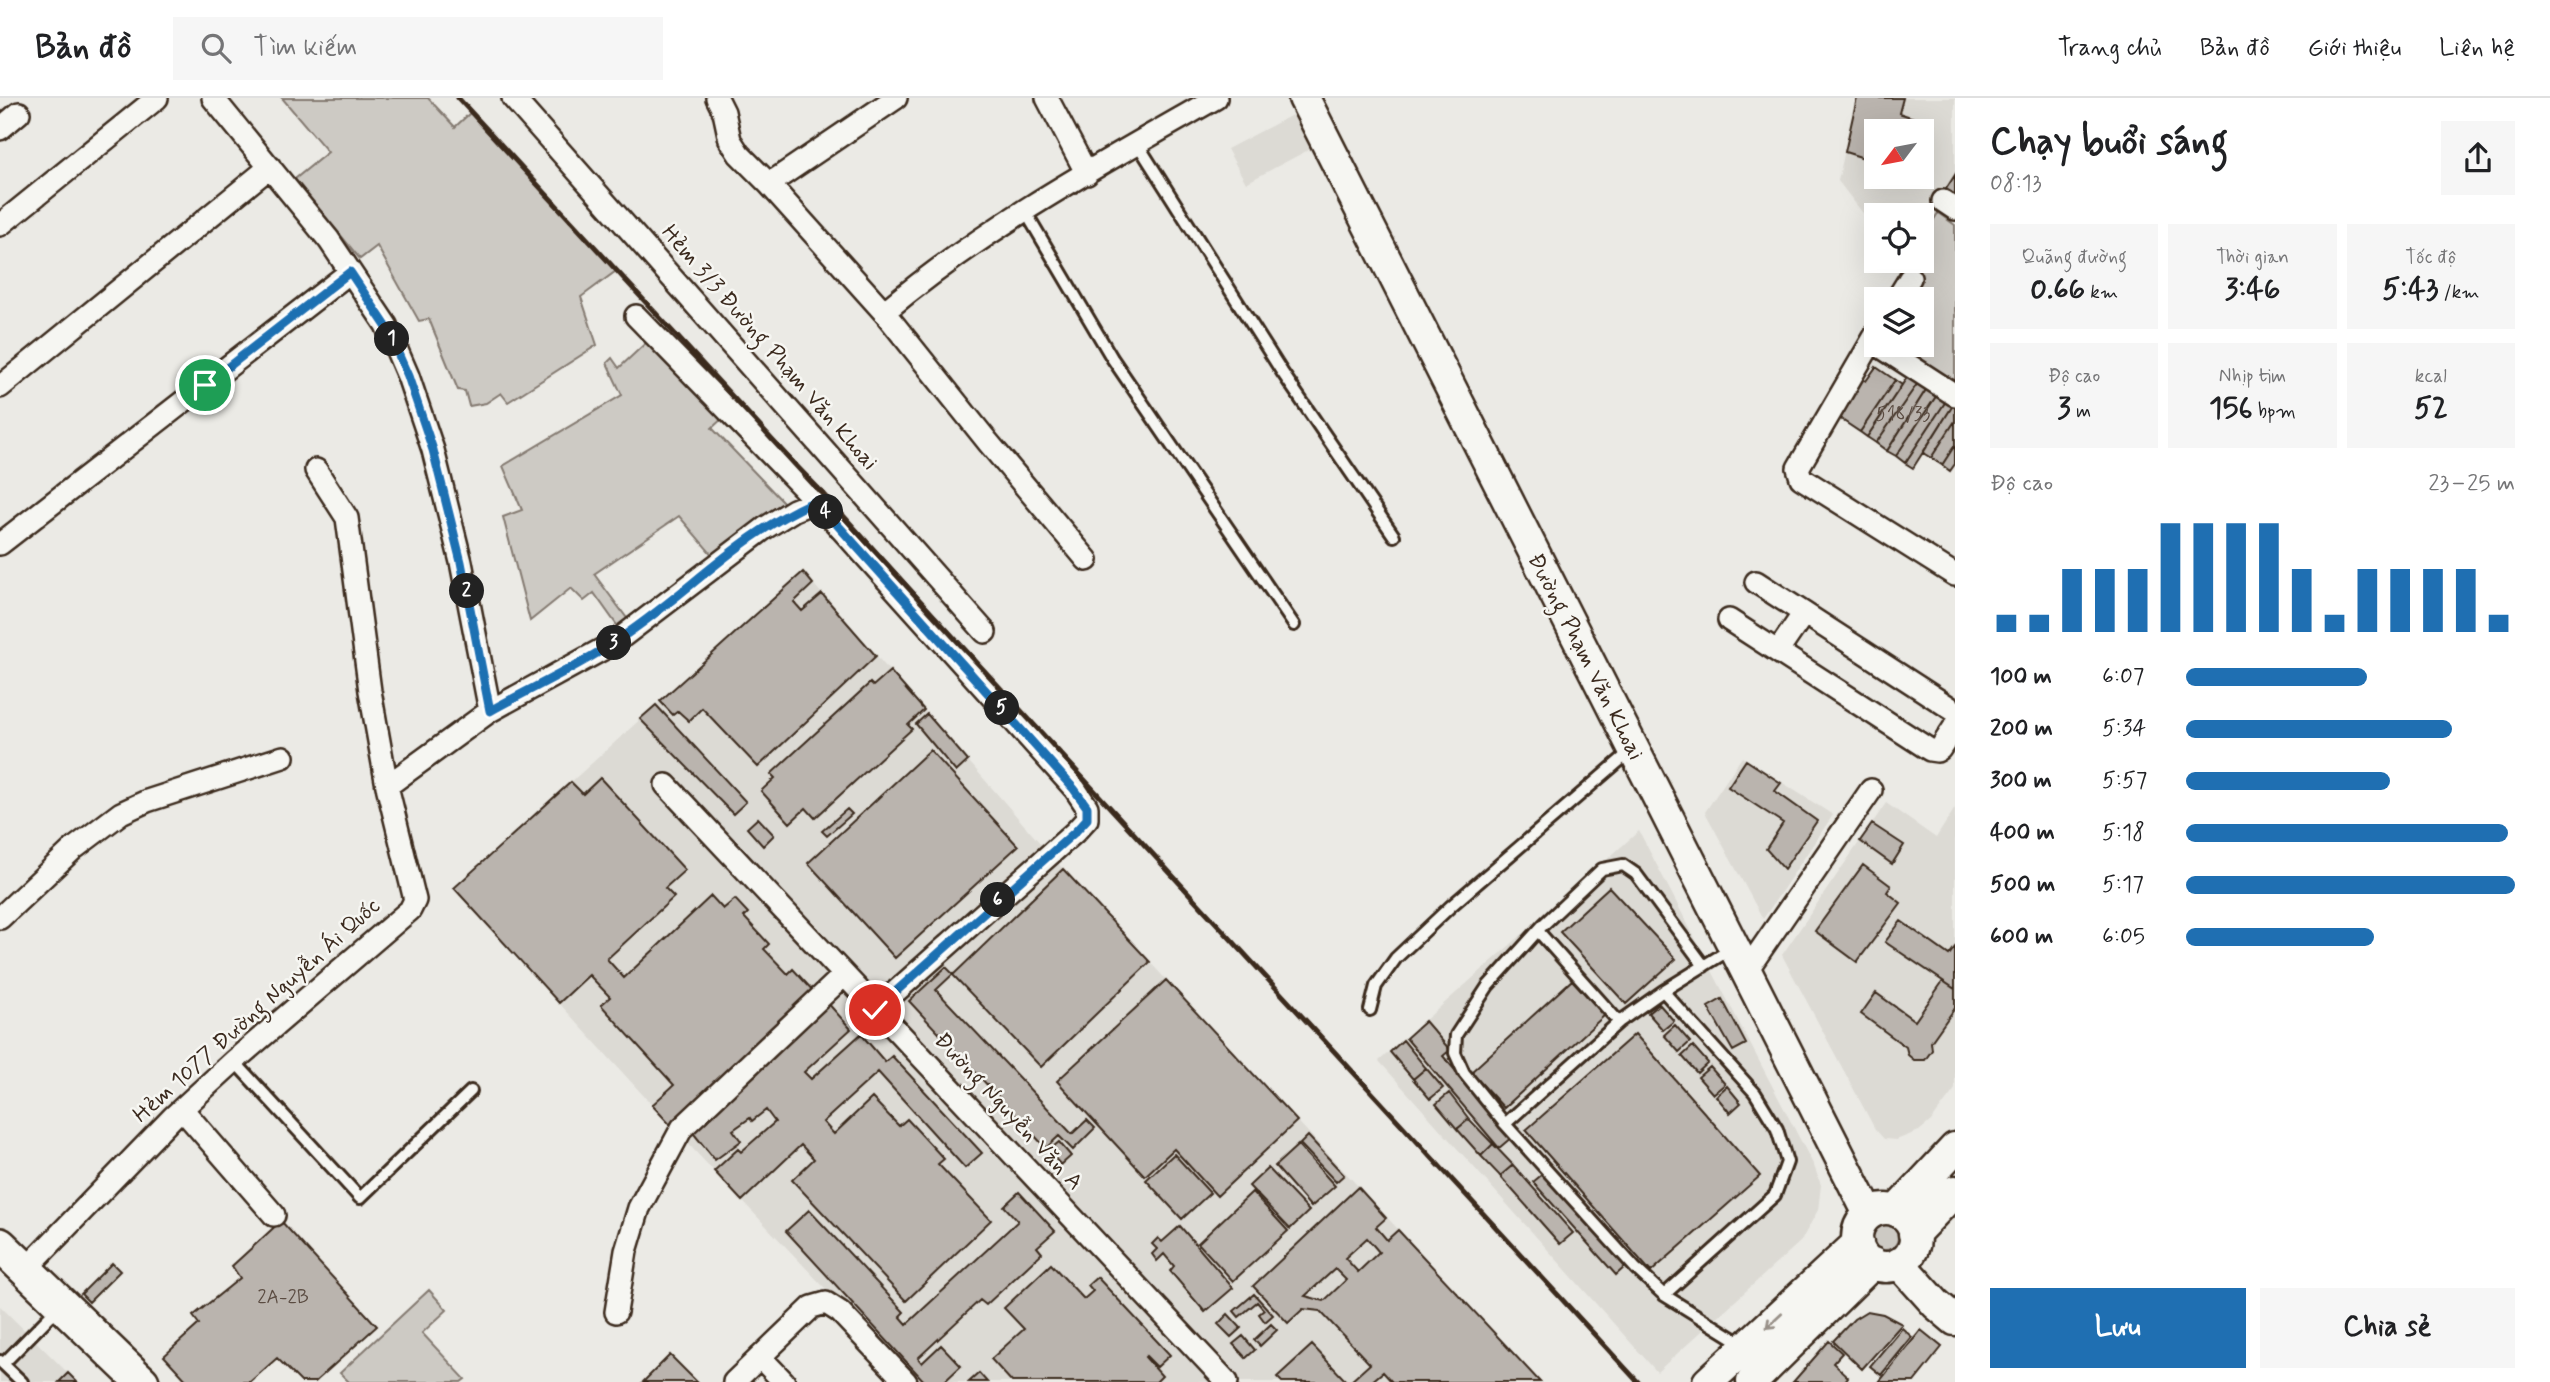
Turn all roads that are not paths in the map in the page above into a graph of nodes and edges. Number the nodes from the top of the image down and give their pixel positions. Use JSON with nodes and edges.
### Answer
{"nodes":[{"id":1,"x":157,"y":98,"type":"edge"},
{"id":2,"x":213,"y":98,"type":"edge"},
{"id":3,"x":513,"y":98,"type":"edge"},
{"id":4,"x":717,"y":98,"type":"edge"},
{"id":5,"x":896,"y":98,"type":"edge"},
{"id":6,"x":1047,"y":98,"type":"edge"},
{"id":7,"x":1216,"y":98,"type":"edge"},
{"id":8,"x":1304,"y":98,"type":"edge"},
{"id":9,"x":19,"y":113,"type":"dead end"},
{"id":10,"x":0,"y":129,"type":"edge"},
{"id":11,"x":1137,"y":143,"type":"junction"},
{"id":12,"x":270,"y":167,"type":"junction"},
{"id":13,"x":1087,"y":174,"type":"junction"},
{"id":14,"x":769,"y":184,"type":"junction"},
{"id":15,"x":1025,"y":211,"type":"junction"},
{"id":16,"x":0,"y":225,"type":"edge"},
{"id":17,"x":350,"y":272,"type":"junction"},
{"id":18,"x":1910,"y":278,"type":"dead end"},
{"id":19,"x":1904,"y":287,"type":"edge"},
{"id":20,"x":884,"y":312,"type":"junction"},
{"id":21,"x":636,"y":316,"type":"dead end"},
{"id":22,"x":1866,"y":357,"type":"edge"},
{"id":23,"x":1899,"y":357,"type":"edge"},
{"id":24,"x":0,"y":387,"type":"edge"},
{"id":25,"x":1955,"y":395,"type":"edge"},
{"id":26,"x":316,"y":470,"type":"dead end"},
{"id":27,"x":816,"y":501,"type":"junction"},
{"id":28,"x":1394,"y":536,"type":"dead end"},
{"id":29,"x":0,"y":544,"type":"edge"},
{"id":30,"x":1087,"y":560,"type":"dead end"},
{"id":31,"x":1955,"y":575,"type":"edge"},
{"id":32,"x":1756,"y":582,"type":"dead end"},
{"id":33,"x":1804,"y":613,"type":"junction"},
{"id":34,"x":1730,"y":620,"type":"dead end"},
{"id":35,"x":1294,"y":625,"type":"dead end"},
{"id":36,"x":985,"y":632,"type":"dead end"},
{"id":37,"x":1779,"y":651,"type":"junction"},
{"id":38,"x":490,"y":711,"type":"junction"},
{"id":39,"x":1955,"y":711,"type":"edge"},
{"id":40,"x":1955,"y":726,"type":"edge"},
{"id":41,"x":1632,"y":750,"type":"junction"},
{"id":42,"x":283,"y":757,"type":"dead end"},
{"id":43,"x":666,"y":785,"type":"dead end"},
{"id":44,"x":387,"y":786,"type":"junction"},
{"id":45,"x":1871,"y":790,"type":"dead end"},
{"id":46,"x":0,"y":918,"type":"edge"},
{"id":47,"x":1538,"y":931,"type":"junction"},
{"id":48,"x":1739,"y":960,"type":"junction"},
{"id":49,"x":1703,"y":966,"type":"junction"},
{"id":50,"x":844,"y":975,"type":"junction"},
{"id":51,"x":1663,"y":991,"type":"junction"},
{"id":52,"x":875,"y":1010,"type":"junction"},
{"id":53,"x":1370,"y":1010,"type":"dead end"},
{"id":54,"x":1619,"y":1022,"type":"junction"},
{"id":55,"x":234,"y":1061,"type":"junction"},
{"id":56,"x":471,"y":1091,"type":"dead end"},
{"id":57,"x":182,"y":1109,"type":"junction"},
{"id":58,"x":1505,"y":1125,"type":"junction"},
{"id":59,"x":1955,"y":1148,"type":"edge"},
{"id":60,"x":1955,"y":1191,"type":"edge"},
{"id":61,"x":1882,"y":1213,"type":"junction"},
{"id":62,"x":274,"y":1214,"type":"dead end"},
{"id":63,"x":1914,"y":1234,"type":"junction"},
{"id":64,"x":0,"y":1245,"type":"edge"},
{"id":65,"x":1877,"y":1256,"type":"junction"},
{"id":66,"x":13,"y":1273,"type":"edge"},
{"id":67,"x":1664,"y":1295,"type":"junction"},
{"id":68,"x":56,"y":1310,"type":"junction"},
{"id":69,"x":616,"y":1312,"type":"dead end"},
{"id":70,"x":1955,"y":1320,"type":"edge"},
{"id":71,"x":1746,"y":1346,"type":"junction"},
{"id":72,"x":760,"y":1357,"type":"junction"},
{"id":73,"x":2,"y":1362,"type":"edge"},
{"id":74,"x":780,"y":1381,"type":"edge"},
{"id":75,"x":22,"y":1382,"type":"edge"},
{"id":76,"x":117,"y":1382,"type":"edge"},
{"id":77,"x":142,"y":1382,"type":"edge"},
{"id":78,"x":734,"y":1382,"type":"edge"},
{"id":79,"x":906,"y":1382,"type":"edge"},
{"id":80,"x":1227,"y":1382,"type":"edge"},
{"id":81,"x":1708,"y":1382,"type":"edge"},
{"id":82,"x":1752,"y":1382,"type":"edge"}],
"edges":[{"from":1,"to":16,"type":"street"},
{"from":2,"to":12,"type":"street"},
{"from":3,"to":36,"type":"street","name":"Hẻm 3/3 Đường Phạm Văn Khoai"},
{"from":4,"to":14,"type":"street"},
{"from":5,"to":14,"type":"street"},
{"from":6,"to":13,"type":"street"},
{"from":7,"to":11,"type":"street"},
{"from":8,"to":41,"type":"street","name":"Đường Phạm Văn Khoai"},
{"from":9,"to":10,"type":"street"},
{"from":11,"to":13,"type":"street"},
{"from":11,"to":28,"type":"lane"},
{"from":12,"to":17,"type":"street"},
{"from":12,"to":24,"type":"street"},
{"from":13,"to":15,"type":"street"},
{"from":14,"to":20,"type":"street"},
{"from":15,"to":20,"type":"street"},
{"from":15,"to":35,"type":"lane"},
{"from":17,"to":29,"type":"street"},
{"from":17,"to":38,"type":"street"},
{"from":18,"to":19,"type":"street"},
{"from":20,"to":30,"type":"street"},
{"from":21,"to":27,"type":"street"},
{"from":22,"to":31,"type":"street"},
{"from":23,"to":25,"type":"street"},
{"from":26,"to":44,"type":"street","name":"Hẻm 1077 Đường Nguyễn Ái Quốc"},
{"from":27,"to":38,"type":"street"},
{"from":27,"to":52,"type":"street"},
{"from":32,"to":33,"type":"street"},
{"from":33,"to":37,"type":"street"},
{"from":33,"to":39,"type":"street"},
{"from":34,"to":37,"type":"street"},
{"from":37,"to":40,"type":"street"},
{"from":38,"to":44,"type":"street"},
{"from":41,"to":48,"type":"street","name":"Đường Phạm Văn Khoai"},
{"from":41,"to":53,"type":"lane"},
{"from":42,"to":46,"type":"street"},
{"from":43,"to":50,"type":"street","name":"Đường Nguyễn Văn A"},
{"from":44,"to":55,"type":"street","name":"Hẻm 1077 Đường Nguyễn Ái Quốc"},
{"from":45,"to":48,"type":"street"},
{"from":47,"to":49,"type":"lane"},
{"from":47,"to":54,"type":"lane"},
{"from":47,"to":58,"type":"lane"},
{"from":48,"to":49,"type":"lane"},
{"from":48,"to":61,"type":"street","name":"Đường Phạm Văn Khoai"},
{"from":49,"to":51,"type":"lane"},
{"from":50,"to":52,"type":"street","name":"Đường Nguyễn Văn A"},
{"from":50,"to":69,"type":"street"},
{"from":51,"to":54,"type":"lane"},
{"from":51,"to":67,"type":"lane"},
{"from":52,"to":80,"type":"street","name":"Đường Nguyễn Văn A"},
{"from":54,"to":58,"type":"lane"},
{"from":55,"to":56,"type":"lane"},
{"from":55,"to":57,"type":"street","name":"Hẻm 1077 Đường Nguyễn Ái Quốc"},
{"from":57,"to":62,"type":"street"},
{"from":57,"to":66,"type":"street","name":"Hẻm 1077 Đường Nguyễn Ái Quốc"},
{"from":58,"to":67,"type":"lane"},
{"from":59,"to":61,"type":"street"},
{"from":60,"to":63,"type":"street"},
{"from":61,"to":63,"type":"street","name":"Đường Phạm Văn Khoai"},
{"from":61,"to":65,"type":"street"},
{"from":63,"to":65,"type":"street"},
{"from":64,"to":66,"type":"main road"},
{"from":65,"to":70,"type":"street"},
{"from":65,"to":71,"type":"street","one_way":true},
{"from":65,"to":82,"type":"street"},
{"from":66,"to":68,"type":"main road"},
{"from":67,"to":71,"type":"lane"},
{"from":68,"to":73,"type":"lane"},
{"from":68,"to":76,"type":"main road"},
{"from":68,"to":77,"type":"main road"},
{"from":71,"to":81,"type":"street"},
{"from":72,"to":74,"type":"street"},
{"from":72,"to":78,"type":"street"},
{"from":72,"to":79,"type":"street"},
{"from":73,"to":75,"type":"lane"}]}
